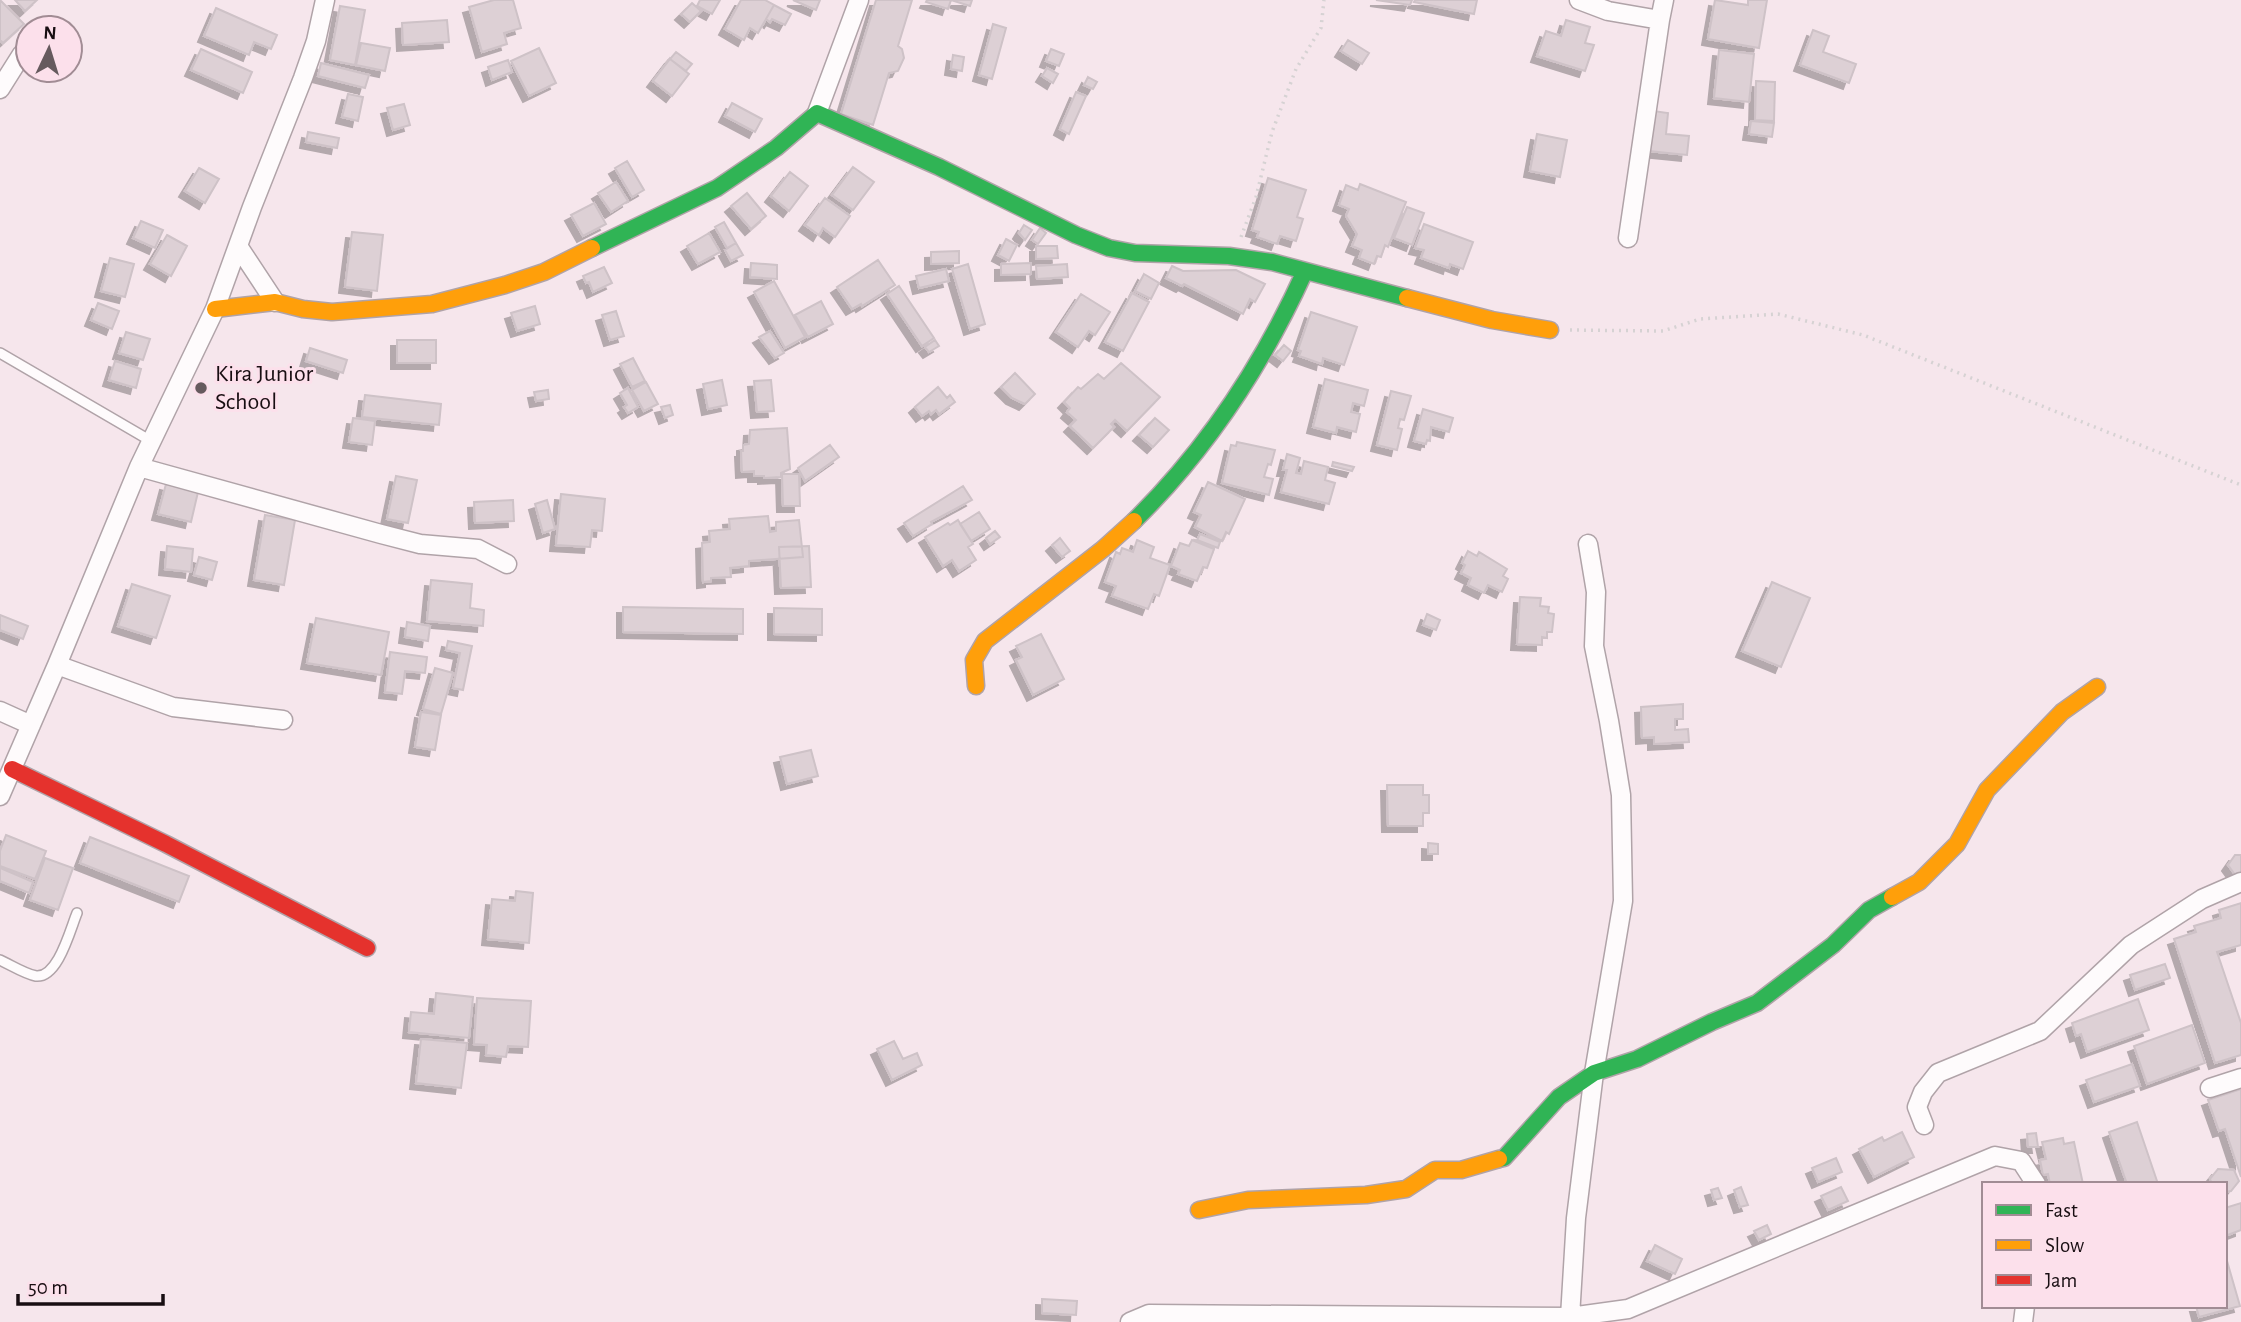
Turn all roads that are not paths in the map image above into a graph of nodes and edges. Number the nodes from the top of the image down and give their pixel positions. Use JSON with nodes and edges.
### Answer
{"nodes":[{"id":1,"x":325,"y":0,"type":"edge"},
{"id":2,"x":859,"y":0,"type":"edge"},
{"id":3,"x":1579,"y":0,"type":"edge"},
{"id":4,"x":1664,"y":0,"type":"edge"},
{"id":5,"x":1660,"y":20,"type":"junction"},
{"id":6,"x":14,"y":67,"type":"edge"},
{"id":7,"x":0,"y":89,"type":"edge"},
{"id":8,"x":817,"y":113,"type":"junction"},
{"id":9,"x":1628,"y":238,"type":"dead end"},
{"id":10,"x":239,"y":246,"type":"junction"},
{"id":11,"x":1305,"y":271,"type":"junction"},
{"id":12,"x":275,"y":302,"type":"junction"},
{"id":13,"x":215,"y":309,"type":"junction"},
{"id":14,"x":1550,"y":330,"type":"road end"},
{"id":15,"x":0,"y":353,"type":"edge"},
{"id":16,"x":151,"y":441,"type":"junction"},
{"id":17,"x":139,"y":467,"type":"junction"},
{"id":18,"x":1588,"y":544,"type":"dead end"},
{"id":19,"x":507,"y":564,"type":"dead end"},
{"id":20,"x":57,"y":665,"type":"junction"},
{"id":21,"x":976,"y":686,"type":"dead end"},
{"id":22,"x":2097,"y":687,"type":"dead end"},
{"id":23,"x":0,"y":710,"type":"edge"},
{"id":24,"x":283,"y":720,"type":"dead end"},
{"id":25,"x":31,"y":725,"type":"junction"},
{"id":26,"x":12,"y":769,"type":"junction"},
{"id":27,"x":0,"y":796,"type":"edge"},
{"id":28,"x":2241,"y":881,"type":"edge"},
{"id":29,"x":76,"y":914,"type":"dead end"},
{"id":30,"x":367,"y":948,"type":"dead end"},
{"id":31,"x":0,"y":960,"type":"edge"},
{"id":32,"x":1594,"y":1073,"type":"junction"},
{"id":33,"x":2241,"y":1078,"type":"edge"},
{"id":34,"x":2210,"y":1088,"type":"dead end"},
{"id":35,"x":1924,"y":1125,"type":"dead end"},
{"id":36,"x":2035,"y":1182,"type":"edge"},
{"id":37,"x":1199,"y":1210,"type":"dead end"},
{"id":38,"x":1570,"y":1317,"type":"junction"},
{"id":39,"x":1130,"y":1322,"type":"edge"}],
"edges":[{"from":1,"to":10,"type":"street"},
{"from":2,"to":8,"type":"street"},
{"from":3,"to":5,"type":"street"},
{"from":4,"to":5,"type":"street"},
{"from":5,"to":9,"type":"street"},
{"from":6,"to":7,"type":"street"},
{"from":8,"to":11,"type":"street"},
{"from":8,"to":12,"type":"street"},
{"from":10,"to":12,"type":"street"},
{"from":10,"to":13,"type":"street"},
{"from":11,"to":14,"type":"street"},
{"from":11,"to":21,"type":"street"},
{"from":12,"to":13,"type":"street"},
{"from":13,"to":16,"type":"street"},
{"from":15,"to":16,"type":"lane"},
{"from":16,"to":17,"type":"street"},
{"from":17,"to":19,"type":"street"},
{"from":17,"to":20,"type":"street"},
{"from":18,"to":32,"type":"street"},
{"from":20,"to":24,"type":"street"},
{"from":20,"to":25,"type":"street"},
{"from":22,"to":32,"type":"street"},
{"from":23,"to":25,"type":"street"},
{"from":25,"to":26,"type":"street"},
{"from":26,"to":27,"type":"street"},
{"from":26,"to":30,"type":"street"},
{"from":28,"to":35,"type":"street"},
{"from":29,"to":31,"type":"lane"},
{"from":32,"to":37,"type":"street"},
{"from":32,"to":38,"type":"street"},
{"from":33,"to":34,"type":"street"},
{"from":36,"to":38,"type":"street"},
{"from":38,"to":39,"type":"street"}]}
